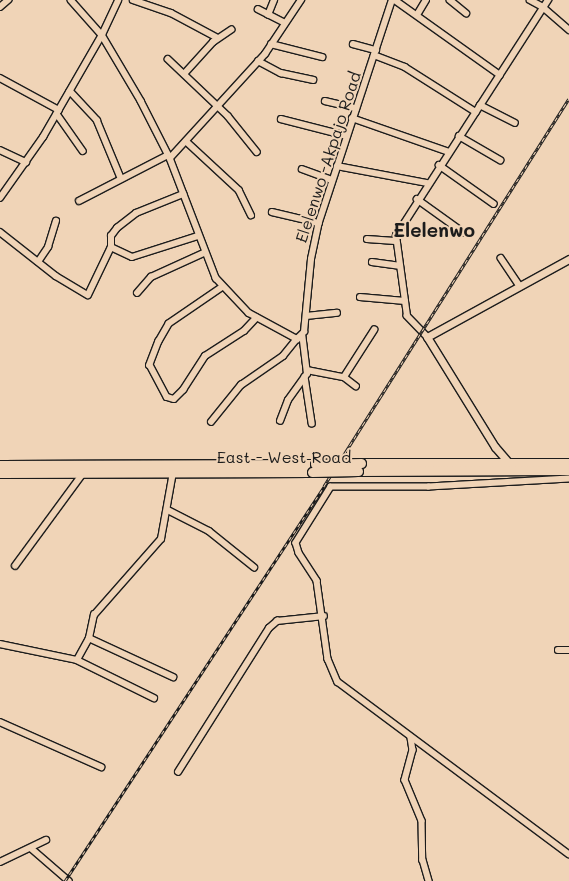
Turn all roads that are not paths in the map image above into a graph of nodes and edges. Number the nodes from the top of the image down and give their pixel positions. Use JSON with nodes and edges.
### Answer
{"nodes":[{"id":1,"x":8,"y":0,"type":"edge"},
{"id":2,"x":71,"y":0,"type":"edge"},
{"id":3,"x":118,"y":0,"type":"edge"},
{"id":4,"x":133,"y":0,"type":"edge"},
{"id":5,"x":274,"y":0,"type":"edge"},
{"id":6,"x":300,"y":0,"type":"edge"},
{"id":7,"x":394,"y":0,"type":"edge"},
{"id":8,"x":426,"y":0,"type":"edge"},
{"id":9,"x":450,"y":0,"type":"edge"},
{"id":10,"x":530,"y":0,"type":"edge"},
{"id":11,"x":548,"y":0,"type":"edge"},
{"id":12,"x":543,"y":6,"type":"junction"},
{"id":13,"x":0,"y":8,"type":"edge"},
{"id":14,"x":258,"y":9,"type":"dead end"},
{"id":15,"x":466,"y":12,"type":"dead end"},
{"id":16,"x":268,"y":15,"type":"junction"},
{"id":17,"x":417,"y":15,"type":"junction"},
{"id":18,"x":285,"y":23,"type":"junction"},
{"id":19,"x":231,"y":30,"type":"dead end"},
{"id":20,"x":569,"y":30,"type":"edge"},
{"id":21,"x":102,"y":35,"type":"junction"},
{"id":22,"x":218,"y":38,"type":"junction"},
{"id":23,"x":271,"y":44,"type":"junction"},
{"id":24,"x":353,"y":44,"type":"dead end"},
{"id":25,"x":375,"y":53,"type":"junction"},
{"id":26,"x":322,"y":57,"type":"dead end"},
{"id":27,"x":168,"y":59,"type":"dead end"},
{"id":28,"x":258,"y":61,"type":"junction"},
{"id":29,"x":184,"y":74,"type":"junction"},
{"id":30,"x":500,"y":75,"type":"junction"},
{"id":31,"x":0,"y":78,"type":"edge"},
{"id":32,"x":313,"y":80,"type":"dead end"},
{"id":33,"x":70,"y":91,"type":"junction"},
{"id":34,"x":325,"y":101,"type":"dead end"},
{"id":35,"x":480,"y":105,"type":"junction"},
{"id":36,"x":217,"y":106,"type":"junction"},
{"id":37,"x":356,"y":108,"type":"junction"},
{"id":38,"x":58,"y":112,"type":"junction"},
{"id":39,"x":476,"y":112,"type":"junction"},
{"id":40,"x":352,"y":118,"type":"junction"},
{"id":41,"x":281,"y":119,"type":"dead end"},
{"id":42,"x":515,"y":123,"type":"dead end"},
{"id":43,"x":346,"y":136,"type":"junction"},
{"id":44,"x":459,"y":136,"type":"junction"},
{"id":45,"x":186,"y":141,"type":"junction"},
{"id":46,"x":0,"y":150,"type":"edge"},
{"id":47,"x":84,"y":151,"type":"dead end"},
{"id":48,"x":257,"y":152,"type":"dead end"},
{"id":49,"x":449,"y":152,"type":"junction"},
{"id":50,"x":169,"y":157,"type":"junction"},
{"id":51,"x":500,"y":160,"type":"dead end"},
{"id":52,"x":26,"y":162,"type":"junction"},
{"id":53,"x":439,"y":165,"type":"junction"},
{"id":54,"x":336,"y":166,"type":"junction"},
{"id":55,"x":302,"y":169,"type":"dead end"},
{"id":56,"x":121,"y":178,"type":"junction"},
{"id":57,"x":332,"y":180,"type":"junction"},
{"id":58,"x":427,"y":183,"type":"junction"},
{"id":59,"x":183,"y":194,"type":"junction"},
{"id":60,"x":0,"y":198,"type":"edge"},
{"id":61,"x":417,"y":199,"type":"junction"},
{"id":62,"x":79,"y":201,"type":"dead end"},
{"id":63,"x":494,"y":204,"type":"dead end"},
{"id":64,"x":272,"y":212,"type":"dead end"},
{"id":65,"x":251,"y":215,"type":"dead end"},
{"id":66,"x":56,"y":221,"type":"dead end"},
{"id":67,"x":319,"y":223,"type":"junction"},
{"id":68,"x":0,"y":232,"type":"edge"},
{"id":69,"x":463,"y":232,"type":"dead end"},
{"id":70,"x":198,"y":236,"type":"junction"},
{"id":71,"x":366,"y":239,"type":"dead end"},
{"id":72,"x":395,"y":242,"type":"junction"},
{"id":73,"x":111,"y":247,"type":"junction"},
{"id":74,"x":204,"y":253,"type":"junction"},
{"id":75,"x":501,"y":258,"type":"dead end"},
{"id":76,"x":569,"y":259,"type":"edge"},
{"id":77,"x":38,"y":262,"type":"junction"},
{"id":78,"x":372,"y":262,"type":"dead end"},
{"id":79,"x":400,"y":266,"type":"junction"},
{"id":80,"x":520,"y":286,"type":"junction"},
{"id":81,"x":223,"y":288,"type":"junction"},
{"id":82,"x":137,"y":293,"type":"dead end"},
{"id":83,"x":360,"y":297,"type":"dead end"},
{"id":84,"x":405,"y":302,"type":"junction"},
{"id":85,"x":337,"y":312,"type":"dead end"},
{"id":86,"x":306,"y":316,"type":"junction"},
{"id":87,"x":256,"y":318,"type":"junction"},
{"id":88,"x":374,"y":330,"type":"dead end"},
{"id":89,"x":299,"y":337,"type":"junction"},
{"id":90,"x":428,"y":337,"type":"junction"},
{"id":91,"x":306,"y":374,"type":"junction"},
{"id":92,"x":344,"y":377,"type":"junction"},
{"id":93,"x":356,"y":386,"type":"dead end"},
{"id":94,"x":280,"y":421,"type":"dead end"},
{"id":95,"x":211,"y":422,"type":"dead end"},
{"id":96,"x":312,"y":423,"type":"dead end"},
{"id":97,"x":495,"y":447,"type":"junction"},
{"id":98,"x":492,"y":463,"type":"junction"},
{"id":99,"x":509,"y":463,"type":"junction"},
{"id":100,"x":569,"y":463,"type":"edge"},
{"id":101,"x":0,"y":465,"type":"edge"},
{"id":102,"x":359,"y":467,"type":"junction"},
{"id":103,"x":313,"y":468,"type":"junction"},
{"id":104,"x":569,"y":470,"type":"edge"},
{"id":105,"x":84,"y":472,"type":"junction"},
{"id":106,"x":173,"y":472,"type":"junction"},
{"id":107,"x":0,"y":473,"type":"edge"},
{"id":108,"x":569,"y":479,"type":"edge"},
{"id":109,"x":168,"y":510,"type":"junction"},
{"id":110,"x":14,"y":566,"type":"dead end"},
{"id":111,"x":254,"y":567,"type":"dead end"},
{"id":112,"x":324,"y":616,"type":"junction"},
{"id":113,"x":89,"y":638,"type":"junction"},
{"id":114,"x":0,"y":644,"type":"edge"},
{"id":115,"x":558,"y":650,"type":"dead end"},
{"id":116,"x":569,"y":650,"type":"edge"},
{"id":117,"x":77,"y":660,"type":"junction"},
{"id":118,"x":173,"y":678,"type":"dead end"},
{"id":119,"x":154,"y":698,"type":"dead end"},
{"id":120,"x":0,"y":722,"type":"edge"},
{"id":121,"x":411,"y":738,"type":"junction"},
{"id":122,"x":101,"y":767,"type":"dead end"},
{"id":123,"x":178,"y":772,"type":"dead end"},
{"id":124,"x":46,"y":840,"type":"dead end"},
{"id":125,"x":31,"y":848,"type":"junction"},
{"id":126,"x":569,"y":854,"type":"edge"},
{"id":127,"x":0,"y":862,"type":"edge"},
{"id":128,"x":69,"y":881,"type":"edge"},
{"id":129,"x":429,"y":881,"type":"edge"}],
"edges":[{"from":1,"to":13,"type":"street"},
{"from":2,"to":21,"type":"street"},
{"from":3,"to":21,"type":"street"},
{"from":4,"to":22,"type":"street"},
{"from":5,"to":16,"type":"street"},
{"from":6,"to":18,"type":"street"},
{"from":7,"to":17,"type":"street"},
{"from":7,"to":25,"type":"street","name":"Elelenwo -Akpajo Road"},
{"from":8,"to":17,"type":"street"},
{"from":9,"to":15,"type":"street"},
{"from":10,"to":12,"type":"street"},
{"from":11,"to":12,"type":"street"},
{"from":12,"to":20,"type":"street"},
{"from":12,"to":30,"type":"street"},
{"from":14,"to":16,"type":"street"},
{"from":16,"to":18,"type":"street"},
{"from":17,"to":30,"type":"street"},
{"from":18,"to":23,"type":"street"},
{"from":19,"to":22,"type":"street"},
{"from":21,"to":33,"type":"street"},
{"from":21,"to":50,"type":"street"},
{"from":22,"to":29,"type":"street"},
{"from":23,"to":26,"type":"street"},
{"from":23,"to":28,"type":"street"},
{"from":24,"to":25,"type":"street"},
{"from":25,"to":37,"type":"street","name":"Elelenwo -Akpajo Road"},
{"from":25,"to":39,"type":"street"},
{"from":27,"to":29,"type":"street"},
{"from":28,"to":32,"type":"street"},
{"from":28,"to":36,"type":"street"},
{"from":29,"to":36,"type":"street"},
{"from":30,"to":35,"type":"street"},
{"from":31,"to":38,"type":"street"},
{"from":33,"to":38,"type":"street"},
{"from":33,"to":56,"type":"street"},
{"from":34,"to":37,"type":"street"},
{"from":35,"to":39,"type":"street"},
{"from":35,"to":42,"type":"street"},
{"from":36,"to":45,"type":"street"},
{"from":36,"to":48,"type":"street"},
{"from":37,"to":40,"type":"street","name":"Elelenwo -Akpajo Road"},
{"from":38,"to":47,"type":"street"},
{"from":38,"to":52,"type":"street"},
{"from":39,"to":44,"type":"street"},
{"from":40,"to":43,"type":"street","name":"Elelenwo -Akpajo Road"},
{"from":40,"to":49,"type":"street"},
{"from":41,"to":43,"type":"street"},
{"from":43,"to":54,"type":"street","name":"Elelenwo -Akpajo Road"},
{"from":44,"to":49,"type":"street"},
{"from":44,"to":51,"type":"street"},
{"from":45,"to":50,"type":"street"},
{"from":45,"to":65,"type":"street"},
{"from":46,"to":52,"type":"street"},
{"from":49,"to":53,"type":"street"},
{"from":50,"to":56,"type":"street"},
{"from":50,"to":59,"type":"street"},
{"from":52,"to":60,"type":"street"},
{"from":53,"to":58,"type":"street"},
{"from":53,"to":63,"type":"street"},
{"from":54,"to":57,"type":"street","name":"Elelenwo -Akpajo Road"},
{"from":54,"to":58,"type":"street"},
{"from":55,"to":57,"type":"street"},
{"from":56,"to":62,"type":"street"},
{"from":57,"to":67,"type":"street","name":"Elelenwo -Akpajo Road"},
{"from":58,"to":61,"type":"street"},
{"from":59,"to":70,"type":"street"},
{"from":59,"to":73,"type":"street"},
{"from":61,"to":69,"type":"street"},
{"from":61,"to":72,"type":"street"},
{"from":64,"to":67,"type":"street"},
{"from":66,"to":77,"type":"street"},
{"from":67,"to":86,"type":"street","name":"Elelenwo -Akpajo Road"},
{"from":68,"to":77,"type":"street"},
{"from":70,"to":73,"type":"street"},
{"from":70,"to":74,"type":"street"},
{"from":71,"to":72,"type":"street"},
{"from":72,"to":79,"type":"street"},
{"from":73,"to":77,"type":"street"},
{"from":74,"to":81,"type":"street"},
{"from":74,"to":82,"type":"street"},
{"from":75,"to":80,"type":"street"},
{"from":76,"to":80,"type":"street"},
{"from":78,"to":79,"type":"street"},
{"from":79,"to":84,"type":"street"},
{"from":80,"to":90,"type":"street"},
{"from":81,"to":87,"type":"street"},
{"from":81,"to":87,"type":"street"},
{"from":83,"to":84,"type":"street"},
{"from":84,"to":90,"type":"street"},
{"from":85,"to":86,"type":"street"},
{"from":86,"to":89,"type":"street","name":"Elelenwo -Akpajo Road"},
{"from":87,"to":89,"type":"street"},
{"from":88,"to":92,"type":"street"},
{"from":89,"to":91,"type":"street"},
{"from":89,"to":95,"type":"street"},
{"from":90,"to":97,"type":"street"},
{"from":91,"to":92,"type":"street"},
{"from":91,"to":94,"type":"street"},
{"from":91,"to":96,"type":"street"},
{"from":92,"to":93,"type":"street"},
{"from":97,"to":98,"type":"street"},
{"from":97,"to":99,"type":"street"},
{"from":98,"to":99,"type":"main road","name":"East - West Road"},
{"from":98,"to":102,"type":"main road","name":"East - West Road"},
{"from":99,"to":100,"type":"main road","name":"East - West Road"},
{"from":101,"to":103,"type":"main road","name":"East - West Road"},
{"from":102,"to":103,"type":"main road","name":"East - West Road","bridge":true},
{"from":102,"to":104,"type":"main road","name":"East - West Road"},
{"from":103,"to":106,"type":"main road","name":"East - West Road"},
{"from":105,"to":106,"type":"main road","name":"East - West Road"},
{"from":105,"to":107,"type":"main road","name":"East - West Road"},
{"from":105,"to":110,"type":"street"},
{"from":106,"to":109,"type":"street"},
{"from":108,"to":112,"type":"street"},
{"from":109,"to":111,"type":"street"},
{"from":109,"to":113,"type":"street"},
{"from":112,"to":121,"type":"street"},
{"from":112,"to":123,"type":"street"},
{"from":113,"to":117,"type":"street"},
{"from":113,"to":118,"type":"street"},
{"from":114,"to":117,"type":"street"},
{"from":115,"to":116,"type":"street"},
{"from":117,"to":119,"type":"street"},
{"from":120,"to":122,"type":"street"},
{"from":121,"to":126,"type":"street"},
{"from":121,"to":129,"type":"street"},
{"from":124,"to":125,"type":"street"},
{"from":125,"to":127,"type":"street"},
{"from":125,"to":128,"type":"street"}]}
